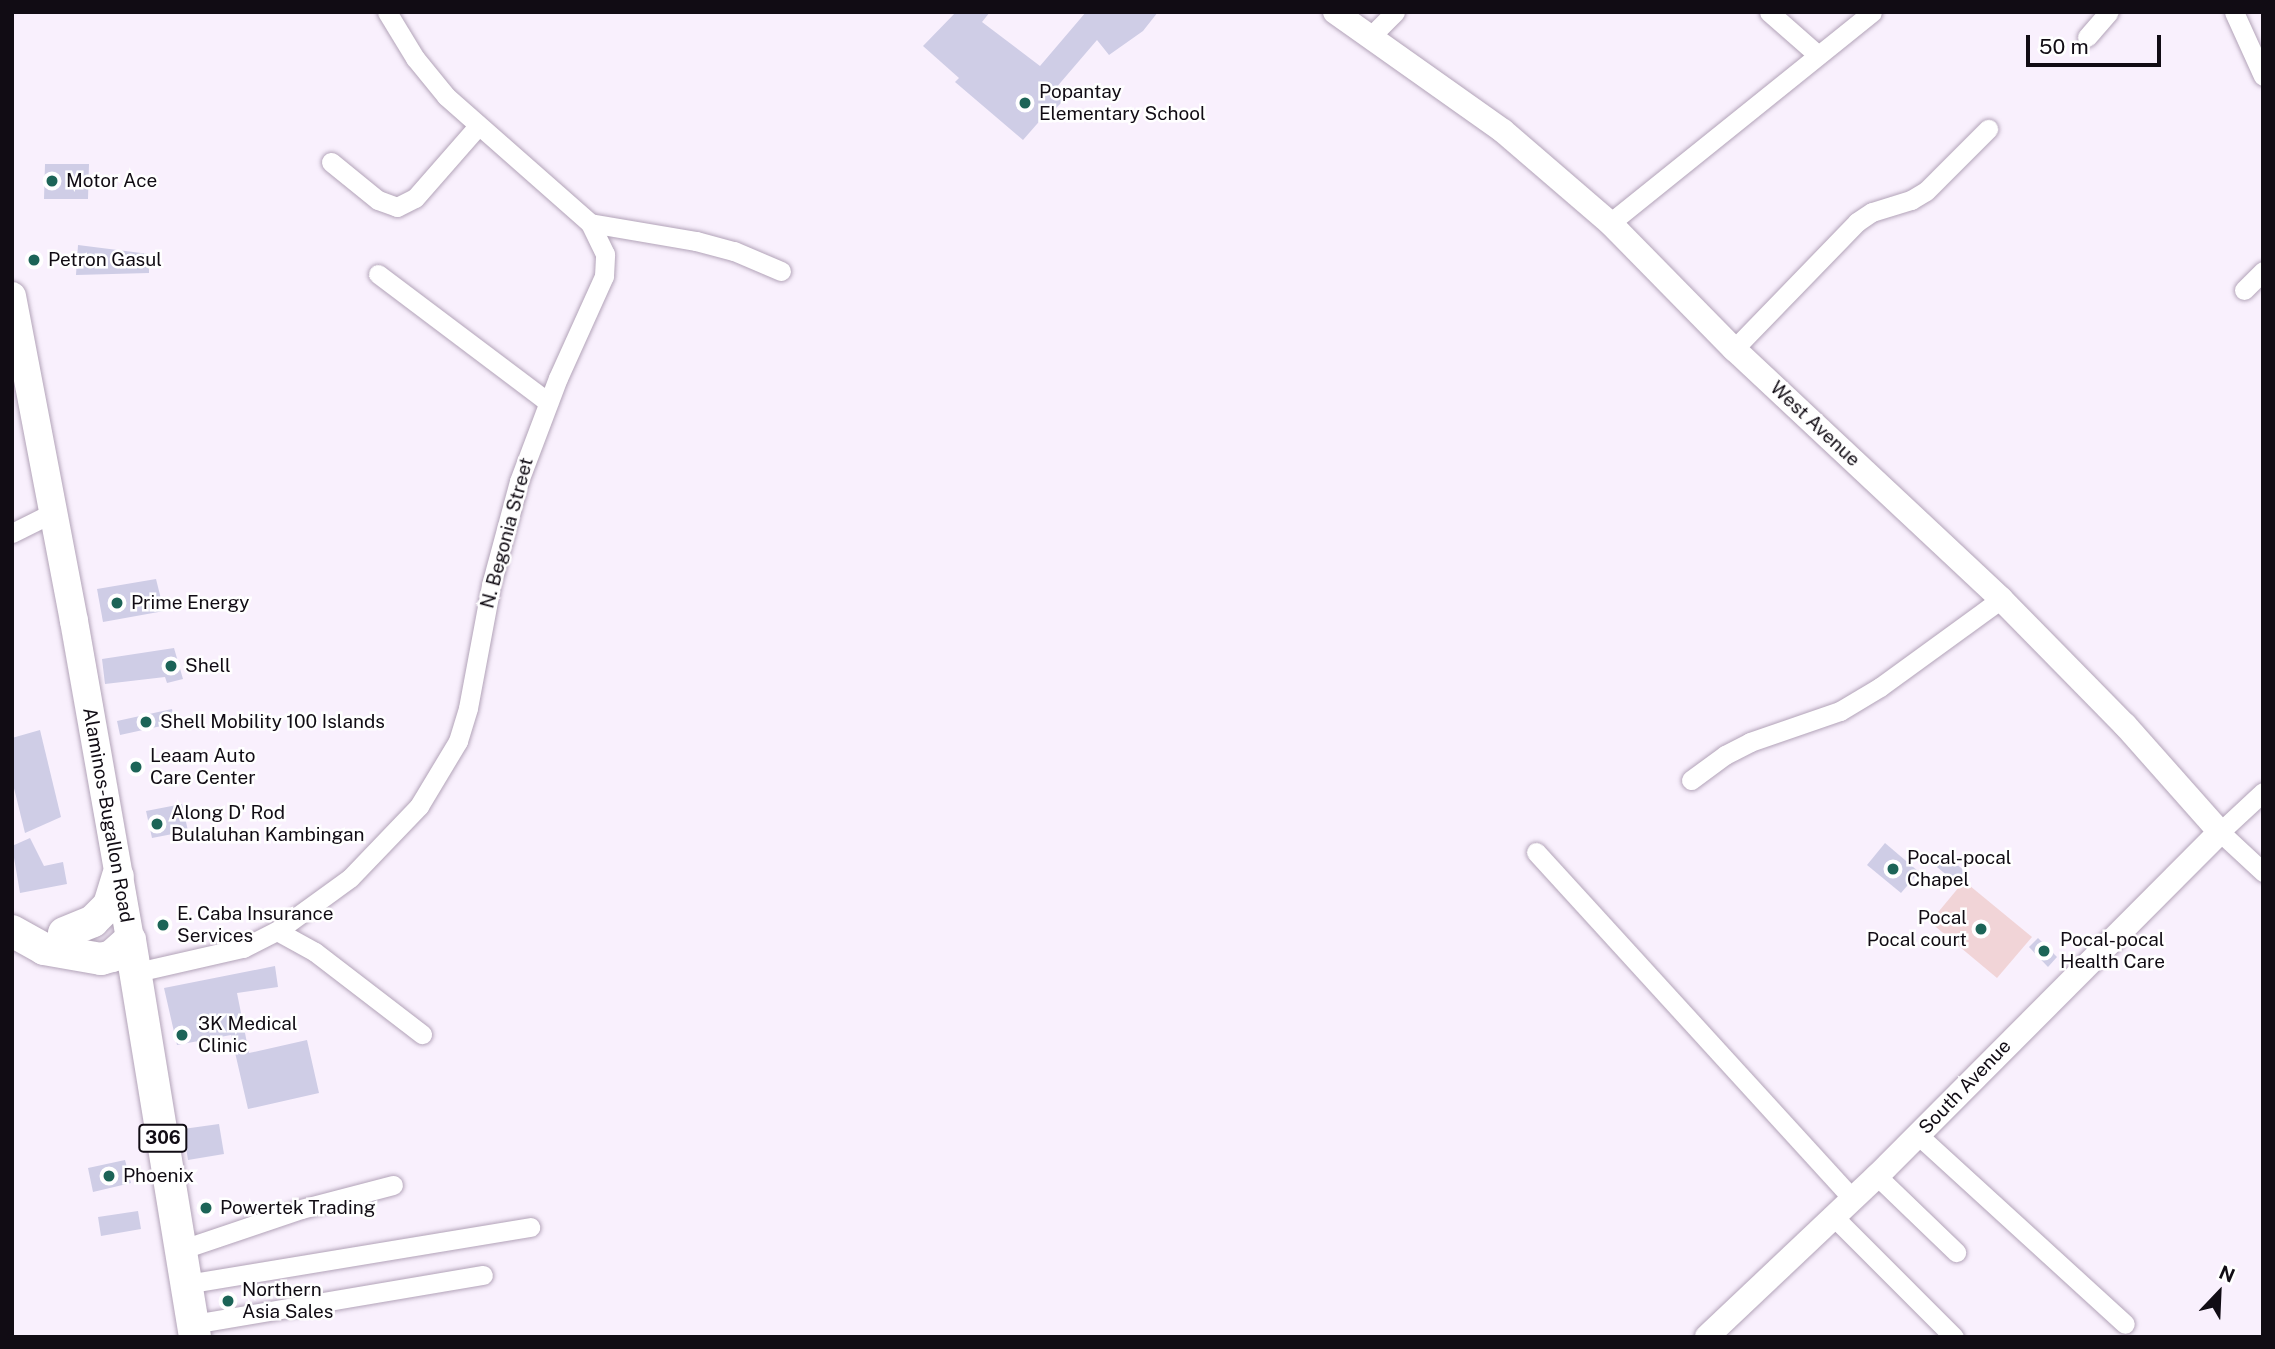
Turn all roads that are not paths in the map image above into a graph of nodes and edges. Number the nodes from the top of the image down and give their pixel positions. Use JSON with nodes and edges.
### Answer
{"nodes":[{"id":1,"x":387,"y":12,"type":"edge"},
{"id":2,"x":1335,"y":12,"type":"edge"},
{"id":3,"x":1395,"y":12,"type":"edge"},
{"id":4,"x":1769,"y":12,"type":"edge"},
{"id":5,"x":1872,"y":12,"type":"edge"},
{"id":6,"x":2109,"y":12,"type":"edge"},
{"id":7,"x":2234,"y":12,"type":"edge"},
{"id":8,"x":1371,"y":36,"type":"junction"},
{"id":9,"x":2087,"y":37,"type":"dead end"},
{"id":10,"x":1818,"y":55,"type":"junction"},
{"id":11,"x":2263,"y":76,"type":"edge"},
{"id":12,"x":478,"y":126,"type":"junction"},
{"id":13,"x":1988,"y":129,"type":"dead end"},
{"id":14,"x":331,"y":162,"type":"dead end"},
{"id":15,"x":590,"y":223,"type":"junction"},
{"id":16,"x":1610,"y":223,"type":"junction"},
{"id":17,"x":781,"y":271,"type":"dead end"},
{"id":18,"x":2263,"y":271,"type":"edge"},
{"id":19,"x":378,"y":274,"type":"dead end"},
{"id":20,"x":2244,"y":290,"type":"dead end"},
{"id":21,"x":12,"y":296,"type":"edge"},
{"id":22,"x":1734,"y":349,"type":"junction"},
{"id":23,"x":548,"y":402,"type":"junction"},
{"id":24,"x":54,"y":512,"type":"junction"},
{"id":25,"x":12,"y":533,"type":"edge"},
{"id":26,"x":2001,"y":599,"type":"junction"},
{"id":27,"x":1691,"y":780,"type":"dead end"},
{"id":28,"x":2263,"y":792,"type":"edge"},
{"id":29,"x":2220,"y":832,"type":"junction"},
{"id":30,"x":1536,"y":852,"type":"dead end"},
{"id":31,"x":2263,"y":872,"type":"edge"},
{"id":32,"x":118,"y":876,"type":"junction"},
{"id":33,"x":12,"y":930,"type":"edge"},
{"id":34,"x":277,"y":930,"type":"junction"},
{"id":35,"x":130,"y":940,"type":"junction"},
{"id":36,"x":54,"y":941,"type":"junction"},
{"id":37,"x":139,"y":983,"type":"junction"},
{"id":38,"x":422,"y":1034,"type":"dead end"},
{"id":39,"x":1918,"y":1135,"type":"junction"},
{"id":40,"x":1877,"y":1177,"type":"junction"},
{"id":41,"x":393,"y":1185,"type":"dead end"},
{"id":42,"x":1853,"y":1199,"type":"junction"},
{"id":43,"x":1833,"y":1216,"type":"junction"},
{"id":44,"x":530,"y":1227,"type":"dead end"},
{"id":45,"x":180,"y":1250,"type":"junction"},
{"id":46,"x":1956,"y":1252,"type":"dead end"},
{"id":47,"x":483,"y":1275,"type":"dead end"},
{"id":48,"x":186,"y":1284,"type":"junction"},
{"id":49,"x":2125,"y":1324,"type":"dead end"},
{"id":50,"x":194,"y":1331,"type":"edge"},
{"id":51,"x":1707,"y":1337,"type":"edge"},
{"id":52,"x":1954,"y":1337,"type":"edge"}],
"edges":[{"from":1,"to":12,"type":"street","name":"N. Begonia Street"},
{"from":2,"to":8,"type":"street","name":"West Avenue"},
{"from":3,"to":8,"type":"street"},
{"from":4,"to":10,"type":"street"},
{"from":5,"to":10,"type":"street"},
{"from":6,"to":9,"type":"street"},
{"from":7,"to":11,"type":"street"},
{"from":8,"to":16,"type":"street","name":"West Avenue"},
{"from":10,"to":16,"type":"street"},
{"from":12,"to":14,"type":"street"},
{"from":12,"to":15,"type":"street","name":"N. Begonia Street"},
{"from":13,"to":22,"type":"street"},
{"from":15,"to":17,"type":"street"},
{"from":15,"to":23,"type":"street","name":"N. Begonia Street"},
{"from":16,"to":22,"type":"street","name":"West Avenue"},
{"from":18,"to":20,"type":"street"},
{"from":19,"to":23,"type":"street"},
{"from":21,"to":24,"type":"main road","name":"Alaminos-Bugallon Road","number":"306"},
{"from":22,"to":26,"type":"street","name":"West Avenue"},
{"from":23,"to":34,"type":"street","name":"N. Begonia Street"},
{"from":24,"to":25,"type":"street"},
{"from":24,"to":32,"type":"main road","name":"Alaminos-Bugallon Road","number":"306"},
{"from":26,"to":27,"type":"street"},
{"from":26,"to":29,"type":"street","name":"West Avenue"},
{"from":28,"to":29,"type":"street"},
{"from":29,"to":31,"type":"street","name":"West Avenue"},
{"from":29,"to":39,"type":"street","name":"South Avenue"},
{"from":30,"to":42,"type":"street"},
{"from":32,"to":35,"type":"main road","name":"Alaminos-Bugallon Road","number":"306"},
{"from":32,"to":36,"type":"main road"},
{"from":33,"to":36,"type":"main road"},
{"from":34,"to":37,"type":"street","name":"N. Begonia Street"},
{"from":34,"to":38,"type":"street"},
{"from":35,"to":36,"type":"main road"},
{"from":35,"to":37,"type":"main road","name":"Alaminos-Bugallon Road","number":"306"},
{"from":36,"to":37,"type":"main road"},
{"from":37,"to":45,"type":"main road","name":"Alaminos-Bugallon Road","number":"306"},
{"from":39,"to":40,"type":"street","name":"South Avenue"},
{"from":39,"to":49,"type":"street"},
{"from":40,"to":42,"type":"street","name":"South Avenue"},
{"from":40,"to":46,"type":"street"},
{"from":41,"to":45,"type":"street"},
{"from":42,"to":43,"type":"street","name":"South Avenue"},
{"from":43,"to":51,"type":"street","name":"South Avenue"},
{"from":43,"to":52,"type":"street"},
{"from":44,"to":48,"type":"street"},
{"from":45,"to":48,"type":"main road","name":"Alaminos-Bugallon Road","number":"306"},
{"from":47,"to":50,"type":"street"},
{"from":48,"to":50,"type":"main road","name":"Alaminos-Bugallon Road","number":"306"}]}
